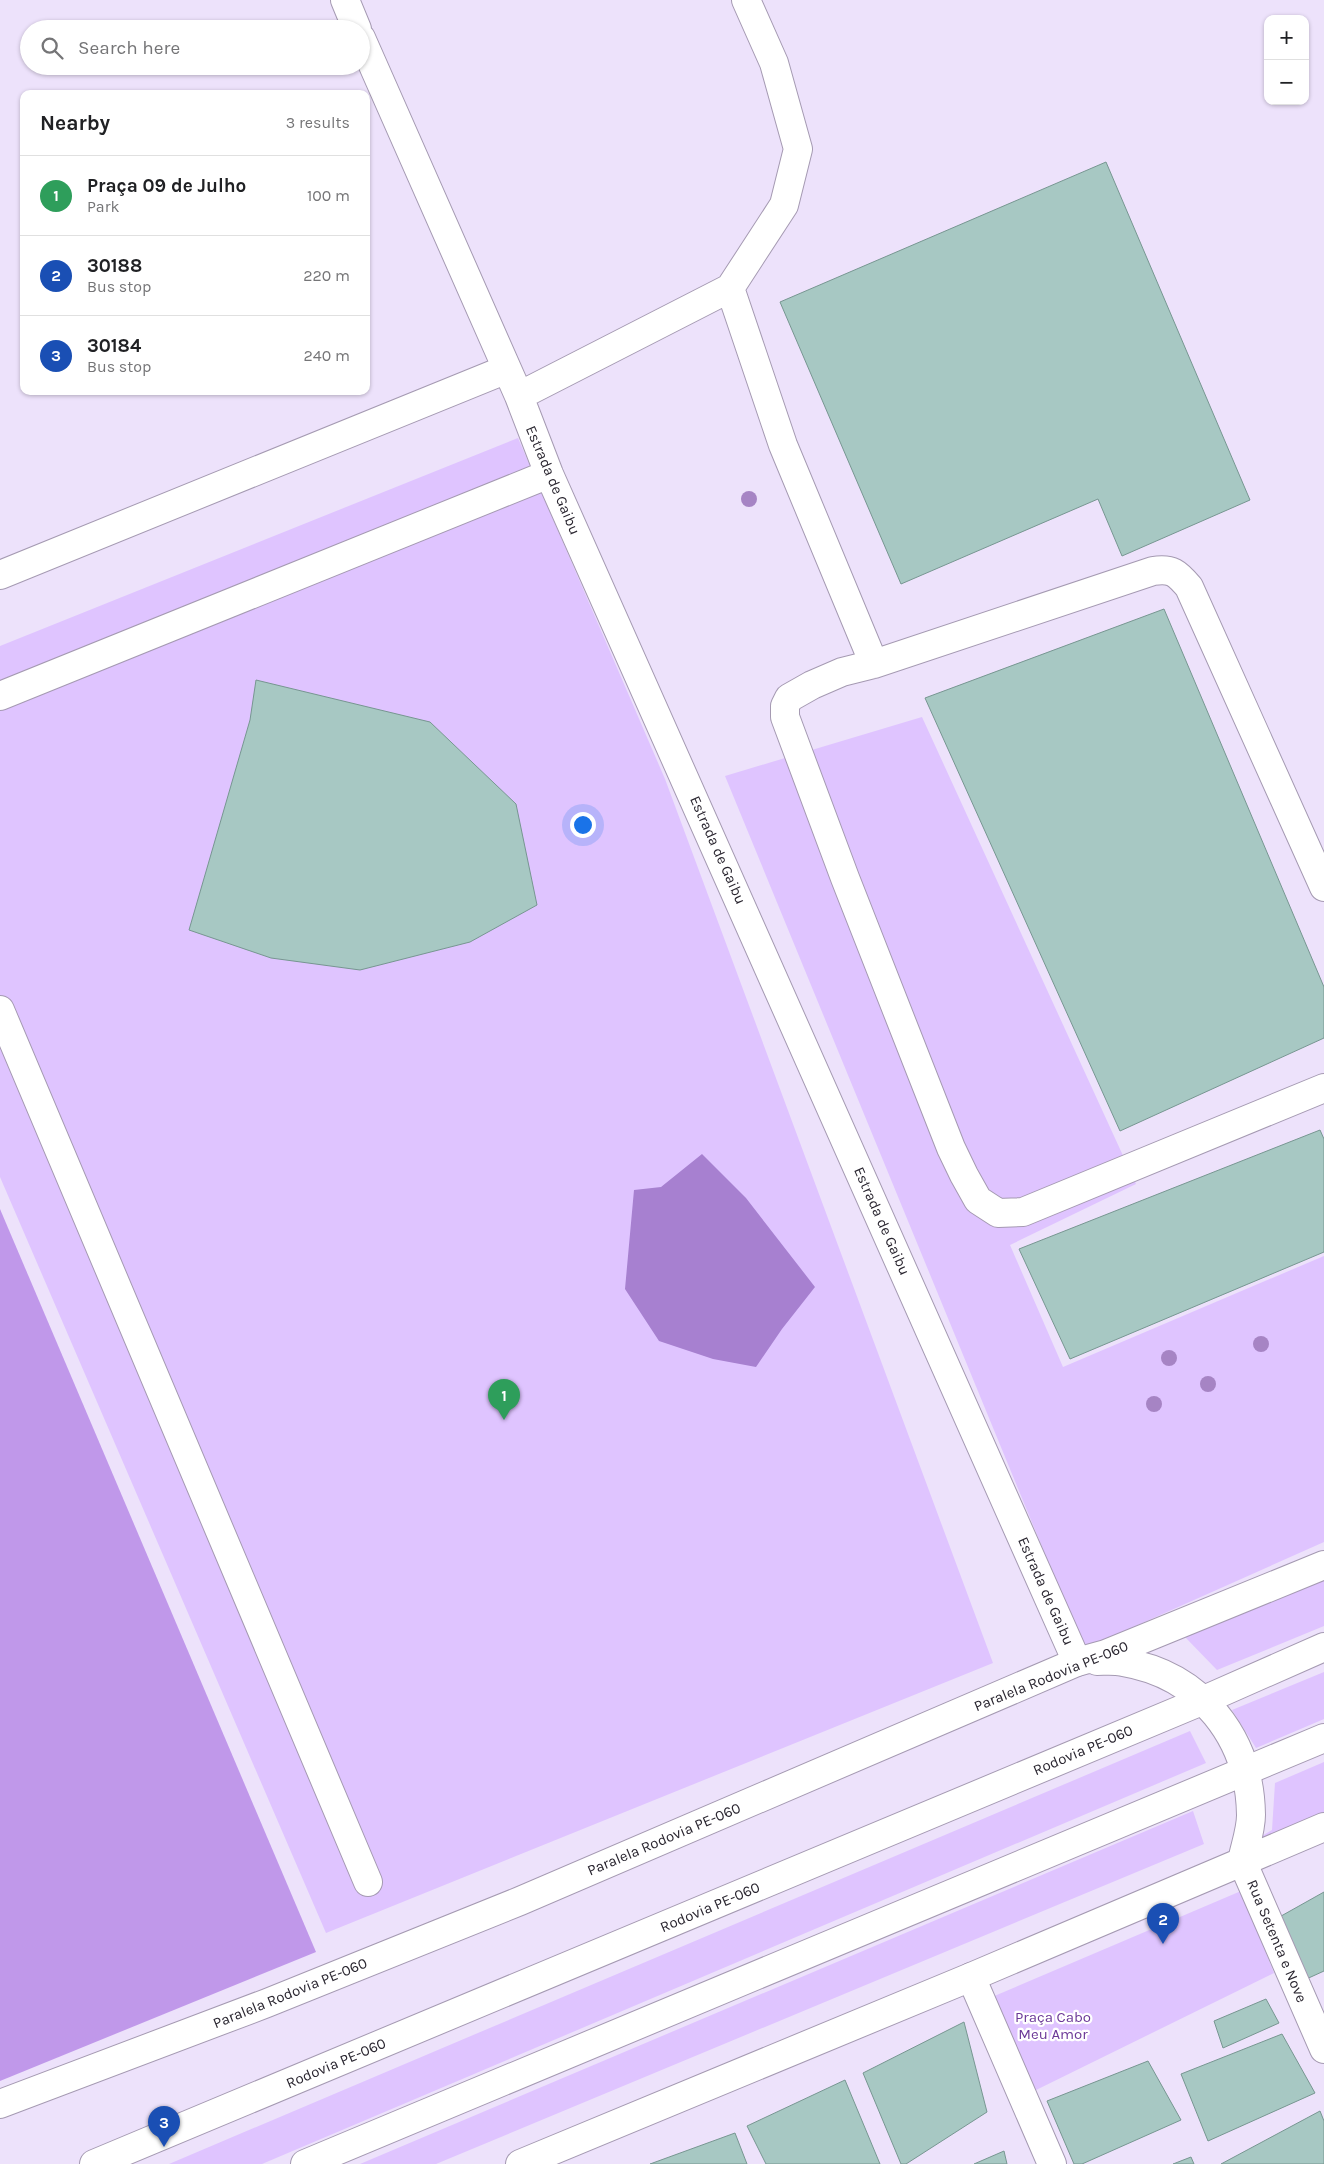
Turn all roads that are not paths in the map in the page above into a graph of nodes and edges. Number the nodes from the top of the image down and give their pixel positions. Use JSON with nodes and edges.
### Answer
{"nodes":[{"id":1,"x":345,"y":0,"type":"edge"},
{"id":2,"x":746,"y":0,"type":"edge"},
{"id":3,"x":353,"y":20,"type":"edge"},
{"id":4,"x":370,"y":58,"type":"edge"},
{"id":5,"x":730,"y":288,"type":"junction"},
{"id":6,"x":507,"y":369,"type":"junction"},
{"id":7,"x":518,"y":396,"type":"junction"},
{"id":8,"x":549,"y":474,"type":"junction"},
{"id":9,"x":0,"y":575,"type":"edge"},
{"id":10,"x":874,"y":664,"type":"junction"},
{"id":11,"x":0,"y":696,"type":"edge"},
{"id":12,"x":1324,"y":887,"type":"edge"},
{"id":13,"x":0,"y":1010,"type":"edge"},
{"id":14,"x":1324,"y":1088,"type":"edge"},
{"id":15,"x":1324,"y":1565,"type":"edge"},
{"id":16,"x":1324,"y":1647,"type":"edge"},
{"id":17,"x":1078,"y":1662,"type":"junction"},
{"id":18,"x":1204,"y":1700,"type":"junction"},
{"id":19,"x":1324,"y":1738,"type":"edge"},
{"id":20,"x":1246,"y":1772,"type":"junction"},
{"id":21,"x":1324,"y":1827,"type":"edge"},
{"id":22,"x":1242,"y":1861,"type":"junction"},
{"id":23,"x":368,"y":1882,"type":"dead end"},
{"id":24,"x":971,"y":1977,"type":"junction"},
{"id":25,"x":1324,"y":2049,"type":"edge"},
{"id":26,"x":0,"y":2104,"type":"edge"},
{"id":27,"x":94,"y":2164,"type":"edge"},
{"id":28,"x":305,"y":2164,"type":"edge"},
{"id":29,"x":520,"y":2164,"type":"edge"},
{"id":30,"x":1052,"y":2164,"type":"edge"}],
"edges":[{"from":1,"to":3,"type":"main road"},
{"from":2,"to":5,"type":"main road"},
{"from":4,"to":6,"type":"main road","name":"Estrada de Gaibu"},
{"from":5,"to":7,"type":"main road"},
{"from":5,"to":10,"type":"main road"},
{"from":6,"to":7,"type":"main road","name":"Estrada de Gaibu"},
{"from":6,"to":9,"type":"main road"},
{"from":7,"to":8,"type":"main road","name":"Estrada de Gaibu"},
{"from":8,"to":11,"type":"main road"},
{"from":8,"to":17,"type":"main road","name":"Estrada de Gaibu"},
{"from":10,"to":12,"type":"main road"},
{"from":10,"to":14,"type":"main road"},
{"from":13,"to":23,"type":"main road"},
{"from":15,"to":17,"type":"main road","name":"Paralela Rodovia PE-060"},
{"from":16,"to":18,"type":"main road","name":"Rodovia PE-060"},
{"from":17,"to":18,"type":"main road"},
{"from":17,"to":26,"type":"main road","name":"Paralela Rodovia PE-060"},
{"from":18,"to":20,"type":"main road"},
{"from":18,"to":27,"type":"main road","name":"Rodovia PE-060"},
{"from":19,"to":20,"type":"main road"},
{"from":20,"to":22,"type":"main road"},
{"from":20,"to":28,"type":"main road"},
{"from":21,"to":22,"type":"main road"},
{"from":22,"to":24,"type":"main road"},
{"from":22,"to":25,"type":"main road","name":"Rua Setenta e Nove"},
{"from":24,"to":29,"type":"main road"},
{"from":24,"to":30,"type":"main road"}]}
